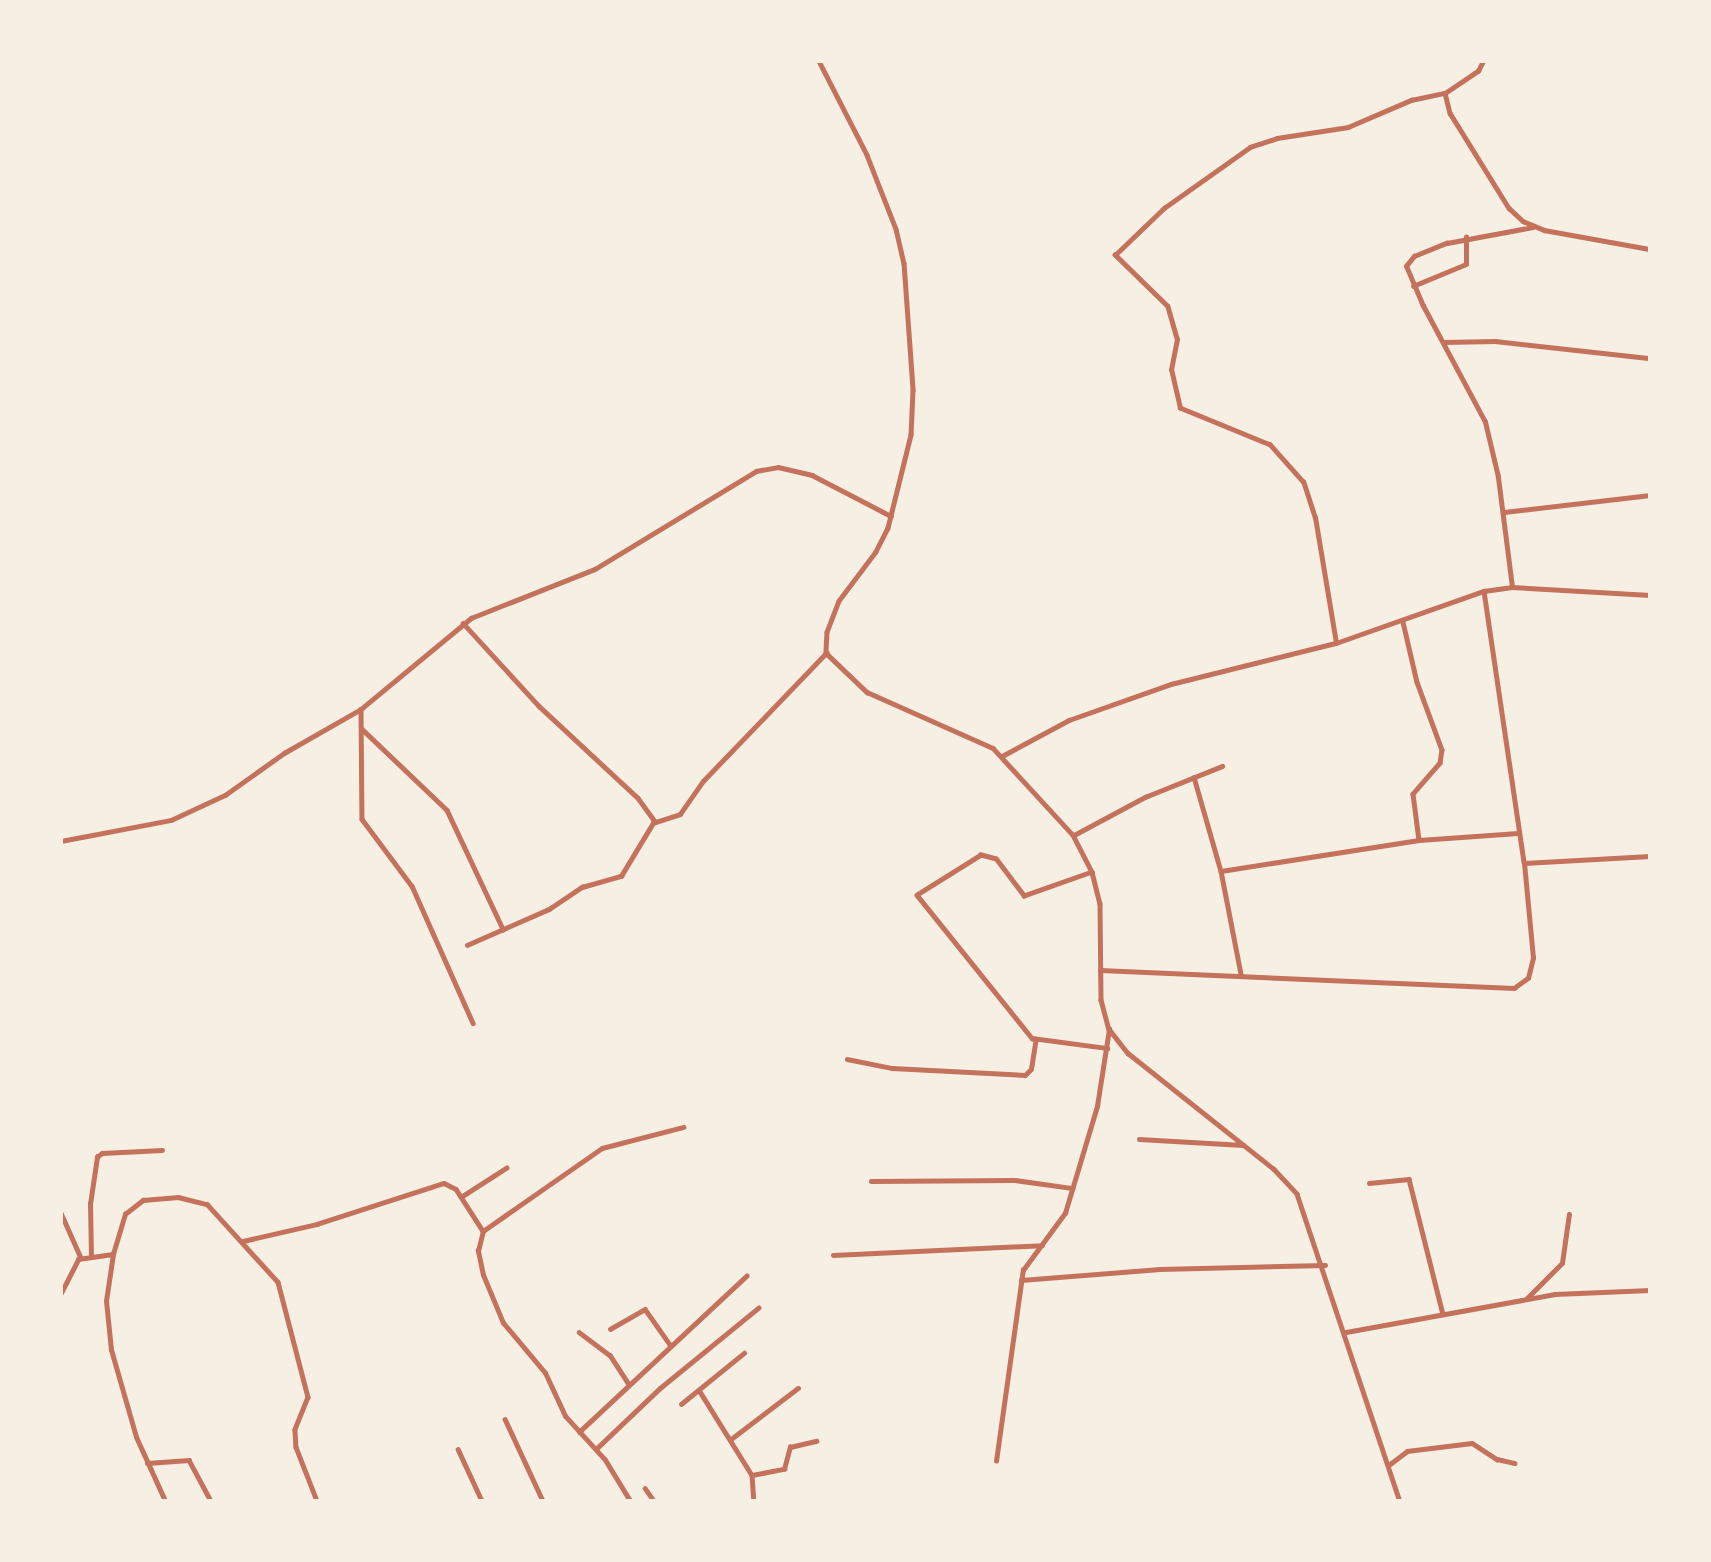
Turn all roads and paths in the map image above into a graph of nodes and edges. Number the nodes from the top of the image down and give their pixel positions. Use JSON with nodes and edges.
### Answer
{"nodes":[{"id":1,"x":819,"y":61,"type":"edge"},
{"id":2,"x":1483,"y":61,"type":"edge"},
{"id":3,"x":1445,"y":93,"type":"junction"},
{"id":4,"x":1533,"y":227,"type":"junction"},
{"id":5,"x":1466,"y":237,"type":"junction"},
{"id":6,"x":1650,"y":249,"type":"edge"},
{"id":7,"x":1413,"y":286,"type":"junction"},
{"id":8,"x":1442,"y":342,"type":"junction"},
{"id":9,"x":1650,"y":358,"type":"edge"},
{"id":10,"x":1650,"y":495,"type":"edge"},
{"id":11,"x":1504,"y":512,"type":"junction"},
{"id":12,"x":891,"y":516,"type":"junction"},
{"id":13,"x":1512,"y":587,"type":"junction"},
{"id":14,"x":1483,"y":591,"type":"junction"},
{"id":15,"x":1650,"y":596,"type":"edge"},
{"id":16,"x":1403,"y":622,"type":"junction"},
{"id":17,"x":463,"y":623,"type":"junction"},
{"id":18,"x":1336,"y":643,"type":"junction"},
{"id":19,"x":827,"y":653,"type":"junction"},
{"id":20,"x":361,"y":709,"type":"junction"},
{"id":21,"x":362,"y":729,"type":"junction"},
{"id":22,"x":1002,"y":755,"type":"junction"},
{"id":23,"x":1222,"y":766,"type":"dead end"},
{"id":24,"x":1194,"y":777,"type":"junction"},
{"id":25,"x":655,"y":821,"type":"junction"},
{"id":26,"x":1518,"y":833,"type":"junction"},
{"id":27,"x":1073,"y":835,"type":"junction"},
{"id":28,"x":1419,"y":840,"type":"junction"},
{"id":29,"x":61,"y":841,"type":"edge"},
{"id":30,"x":1650,"y":856,"type":"edge"},
{"id":31,"x":1524,"y":863,"type":"junction"},
{"id":32,"x":1221,"y":871,"type":"junction"},
{"id":33,"x":1093,"y":872,"type":"junction"},
{"id":34,"x":503,"y":929,"type":"junction"},
{"id":35,"x":467,"y":945,"type":"dead end"},
{"id":36,"x":1100,"y":970,"type":"junction"},
{"id":37,"x":1241,"y":974,"type":"junction"},
{"id":38,"x":473,"y":1023,"type":"dead end"},
{"id":39,"x":1109,"y":1029,"type":"junction"},
{"id":40,"x":1036,"y":1040,"type":"junction"},
{"id":41,"x":1107,"y":1048,"type":"junction"},
{"id":42,"x":847,"y":1059,"type":"dead end"},
{"id":43,"x":683,"y":1127,"type":"dead end"},
{"id":44,"x":1139,"y":1139,"type":"dead end"},
{"id":45,"x":1245,"y":1145,"type":"junction"},
{"id":46,"x":162,"y":1150,"type":"dead end"},
{"id":47,"x":506,"y":1168,"type":"dead end"},
{"id":48,"x":871,"y":1181,"type":"dead end"},
{"id":49,"x":1369,"y":1183,"type":"dead end"},
{"id":50,"x":1073,"y":1188,"type":"junction"},
{"id":51,"x":461,"y":1197,"type":"junction"},
{"id":52,"x":61,"y":1213,"type":"edge"},
{"id":53,"x":1569,"y":1214,"type":"dead end"},
{"id":54,"x":483,"y":1231,"type":"junction"},
{"id":55,"x":243,"y":1241,"type":"junction"},
{"id":56,"x":1043,"y":1245,"type":"junction"},
{"id":57,"x":113,"y":1254,"type":"junction"},
{"id":58,"x":833,"y":1255,"type":"dead end"},
{"id":59,"x":91,"y":1256,"type":"junction"},
{"id":60,"x":81,"y":1258,"type":"junction"},
{"id":61,"x":1325,"y":1265,"type":"junction"},
{"id":62,"x":746,"y":1276,"type":"dead end"},
{"id":63,"x":1021,"y":1280,"type":"junction"},
{"id":64,"x":1650,"y":1290,"type":"edge"},
{"id":65,"x":61,"y":1293,"type":"edge"},
{"id":66,"x":1527,"y":1298,"type":"junction"},
{"id":67,"x":758,"y":1308,"type":"dead end"},
{"id":68,"x":1443,"y":1314,"type":"junction"},
{"id":69,"x":610,"y":1329,"type":"dead end"},
{"id":70,"x":579,"y":1332,"type":"dead end"},
{"id":71,"x":1346,"y":1332,"type":"junction"},
{"id":72,"x":671,"y":1346,"type":"junction"},
{"id":73,"x":744,"y":1353,"type":"dead end"},
{"id":74,"x":629,"y":1384,"type":"junction"},
{"id":75,"x":798,"y":1388,"type":"dead end"},
{"id":76,"x":699,"y":1390,"type":"junction"},
{"id":77,"x":681,"y":1404,"type":"dead end"},
{"id":78,"x":505,"y":1419,"type":"dead end"},
{"id":79,"x":579,"y":1432,"type":"junction"},
{"id":80,"x":730,"y":1439,"type":"junction"},
{"id":81,"x":816,"y":1441,"type":"dead end"},
{"id":82,"x":458,"y":1449,"type":"dead end"},
{"id":83,"x":596,"y":1449,"type":"junction"},
{"id":84,"x":996,"y":1461,"type":"dead end"},
{"id":85,"x":147,"y":1463,"type":"junction"},
{"id":86,"x":1515,"y":1463,"type":"dead end"},
{"id":87,"x":1390,"y":1465,"type":"junction"},
{"id":88,"x":752,"y":1475,"type":"junction"},
{"id":89,"x":645,"y":1488,"type":"dead end"},
{"id":90,"x":165,"y":1501,"type":"edge"},
{"id":91,"x":211,"y":1501,"type":"edge"},
{"id":92,"x":317,"y":1501,"type":"edge"},
{"id":93,"x":482,"y":1501,"type":"edge"},
{"id":94,"x":543,"y":1501,"type":"edge"},
{"id":95,"x":630,"y":1501,"type":"edge"},
{"id":96,"x":654,"y":1501,"type":"edge"},
{"id":97,"x":754,"y":1501,"type":"edge"},
{"id":98,"x":1400,"y":1501,"type":"edge"}],
"edges":[{"from":1,"to":12,"type":"street"},
{"from":2,"to":3,"type":"street"},
{"from":3,"to":4,"type":"street"},
{"from":3,"to":18,"type":"street"},
{"from":4,"to":5,"type":"street"},
{"from":4,"to":6,"type":"street"},
{"from":5,"to":7,"type":"street"},
{"from":5,"to":7,"type":"street"},
{"from":7,"to":8,"type":"street"},
{"from":8,"to":9,"type":"street"},
{"from":8,"to":11,"type":"street"},
{"from":10,"to":11,"type":"street"},
{"from":11,"to":13,"type":"street"},
{"from":12,"to":17,"type":"street"},
{"from":12,"to":19,"type":"street"},
{"from":13,"to":14,"type":"street"},
{"from":13,"to":15,"type":"street"},
{"from":14,"to":16,"type":"street"},
{"from":14,"to":26,"type":"street"},
{"from":16,"to":18,"type":"street"},
{"from":16,"to":28,"type":"street"},
{"from":17,"to":20,"type":"street"},
{"from":17,"to":25,"type":"street"},
{"from":18,"to":22,"type":"street"},
{"from":19,"to":22,"type":"street"},
{"from":19,"to":25,"type":"street"},
{"from":20,"to":21,"type":"street"},
{"from":20,"to":29,"type":"street"},
{"from":21,"to":34,"type":"street"},
{"from":21,"to":38,"type":"street"},
{"from":22,"to":27,"type":"street"},
{"from":23,"to":24,"type":"street"},
{"from":24,"to":27,"type":"street"},
{"from":24,"to":32,"type":"street"},
{"from":25,"to":34,"type":"street"},
{"from":26,"to":28,"type":"street"},
{"from":26,"to":31,"type":"street"},
{"from":27,"to":33,"type":"street"},
{"from":28,"to":32,"type":"street"},
{"from":30,"to":31,"type":"street"},
{"from":31,"to":37,"type":"street"},
{"from":32,"to":37,"type":"street"},
{"from":33,"to":36,"type":"street"},
{"from":33,"to":40,"type":"street"},
{"from":34,"to":35,"type":"street"},
{"from":36,"to":37,"type":"street"},
{"from":36,"to":39,"type":"street"},
{"from":39,"to":41,"type":"street"},
{"from":39,"to":45,"type":"street"},
{"from":40,"to":41,"type":"street"},
{"from":40,"to":42,"type":"street"},
{"from":41,"to":50,"type":"street"},
{"from":43,"to":54,"type":"street"},
{"from":44,"to":45,"type":"street"},
{"from":45,"to":61,"type":"street"},
{"from":46,"to":59,"type":"street"},
{"from":47,"to":51,"type":"street"},
{"from":48,"to":50,"type":"street"},
{"from":49,"to":68,"type":"street"},
{"from":50,"to":56,"type":"street"},
{"from":51,"to":54,"type":"street"},
{"from":51,"to":55,"type":"street"},
{"from":52,"to":60,"type":"street"},
{"from":53,"to":66,"type":"street"},
{"from":54,"to":79,"type":"street"},
{"from":55,"to":57,"type":"street"},
{"from":55,"to":92,"type":"street"},
{"from":56,"to":58,"type":"street"},
{"from":56,"to":63,"type":"street"},
{"from":57,"to":59,"type":"street"},
{"from":57,"to":85,"type":"street"},
{"from":59,"to":60,"type":"street"},
{"from":60,"to":65,"type":"street"},
{"from":61,"to":63,"type":"street"},
{"from":61,"to":71,"type":"street"},
{"from":62,"to":72,"type":"street"},
{"from":63,"to":84,"type":"street"},
{"from":64,"to":66,"type":"street"},
{"from":66,"to":68,"type":"street"},
{"from":67,"to":83,"type":"street"},
{"from":68,"to":71,"type":"street"},
{"from":69,"to":72,"type":"street"},
{"from":70,"to":74,"type":"street"},
{"from":71,"to":87,"type":"street"},
{"from":72,"to":74,"type":"street"},
{"from":73,"to":76,"type":"street"},
{"from":74,"to":79,"type":"street"},
{"from":75,"to":80,"type":"street"},
{"from":76,"to":77,"type":"street"},
{"from":76,"to":80,"type":"street"},
{"from":78,"to":94,"type":"street"},
{"from":79,"to":83,"type":"street"},
{"from":80,"to":88,"type":"street"},
{"from":81,"to":88,"type":"street"},
{"from":82,"to":93,"type":"street"},
{"from":83,"to":95,"type":"street"},
{"from":85,"to":90,"type":"street"},
{"from":85,"to":91,"type":"street"},
{"from":86,"to":87,"type":"street"},
{"from":87,"to":98,"type":"street"},
{"from":88,"to":97,"type":"street"},
{"from":89,"to":96,"type":"street"}]}
